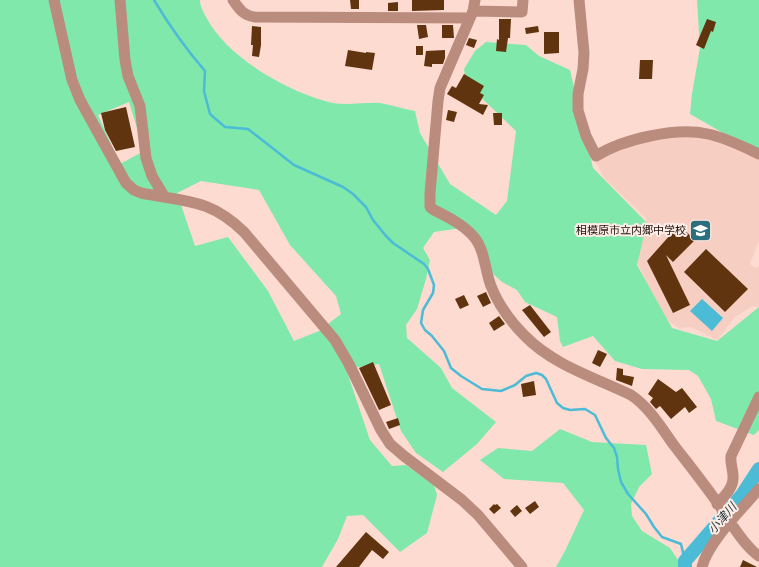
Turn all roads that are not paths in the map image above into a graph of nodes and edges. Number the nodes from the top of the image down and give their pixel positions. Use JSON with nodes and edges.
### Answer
{"nodes":[{"id":1,"x":54,"y":0,"type":"edge"},
{"id":2,"x":120,"y":0,"type":"edge"},
{"id":3,"x":233,"y":0,"type":"edge"},
{"id":4,"x":523,"y":0,"type":"edge"},
{"id":5,"x":579,"y":0,"type":"edge"},
{"id":6,"x":473,"y":9,"type":"edge"},
{"id":7,"x":759,"y":154,"type":"edge"},
{"id":8,"x":164,"y":196,"type":"junction"},
{"id":9,"x":759,"y":397,"type":"edge"},
{"id":10,"x":759,"y":489,"type":"edge"},
{"id":11,"x":718,"y":504,"type":"junction"},
{"id":12,"x":730,"y":523,"type":"junction"},
{"id":13,"x":759,"y":556,"type":"edge"},
{"id":14,"x":522,"y":567,"type":"edge"},
{"id":15,"x":702,"y":567,"type":"edge"}],
"edges":[{"from":1,"to":8,"type":"street"},
{"from":2,"to":8,"type":"street"},
{"from":3,"to":6,"type":"street"},
{"from":4,"to":6,"type":"street"},
{"from":5,"to":7,"type":"street"},
{"from":6,"to":11,"type":"street"},
{"from":8,"to":14,"type":"street"},
{"from":9,"to":11,"type":"street"},
{"from":10,"to":12,"type":"street"},
{"from":11,"to":12,"type":"street"},
{"from":12,"to":13,"type":"street"},
{"from":12,"to":15,"type":"street"}]}
